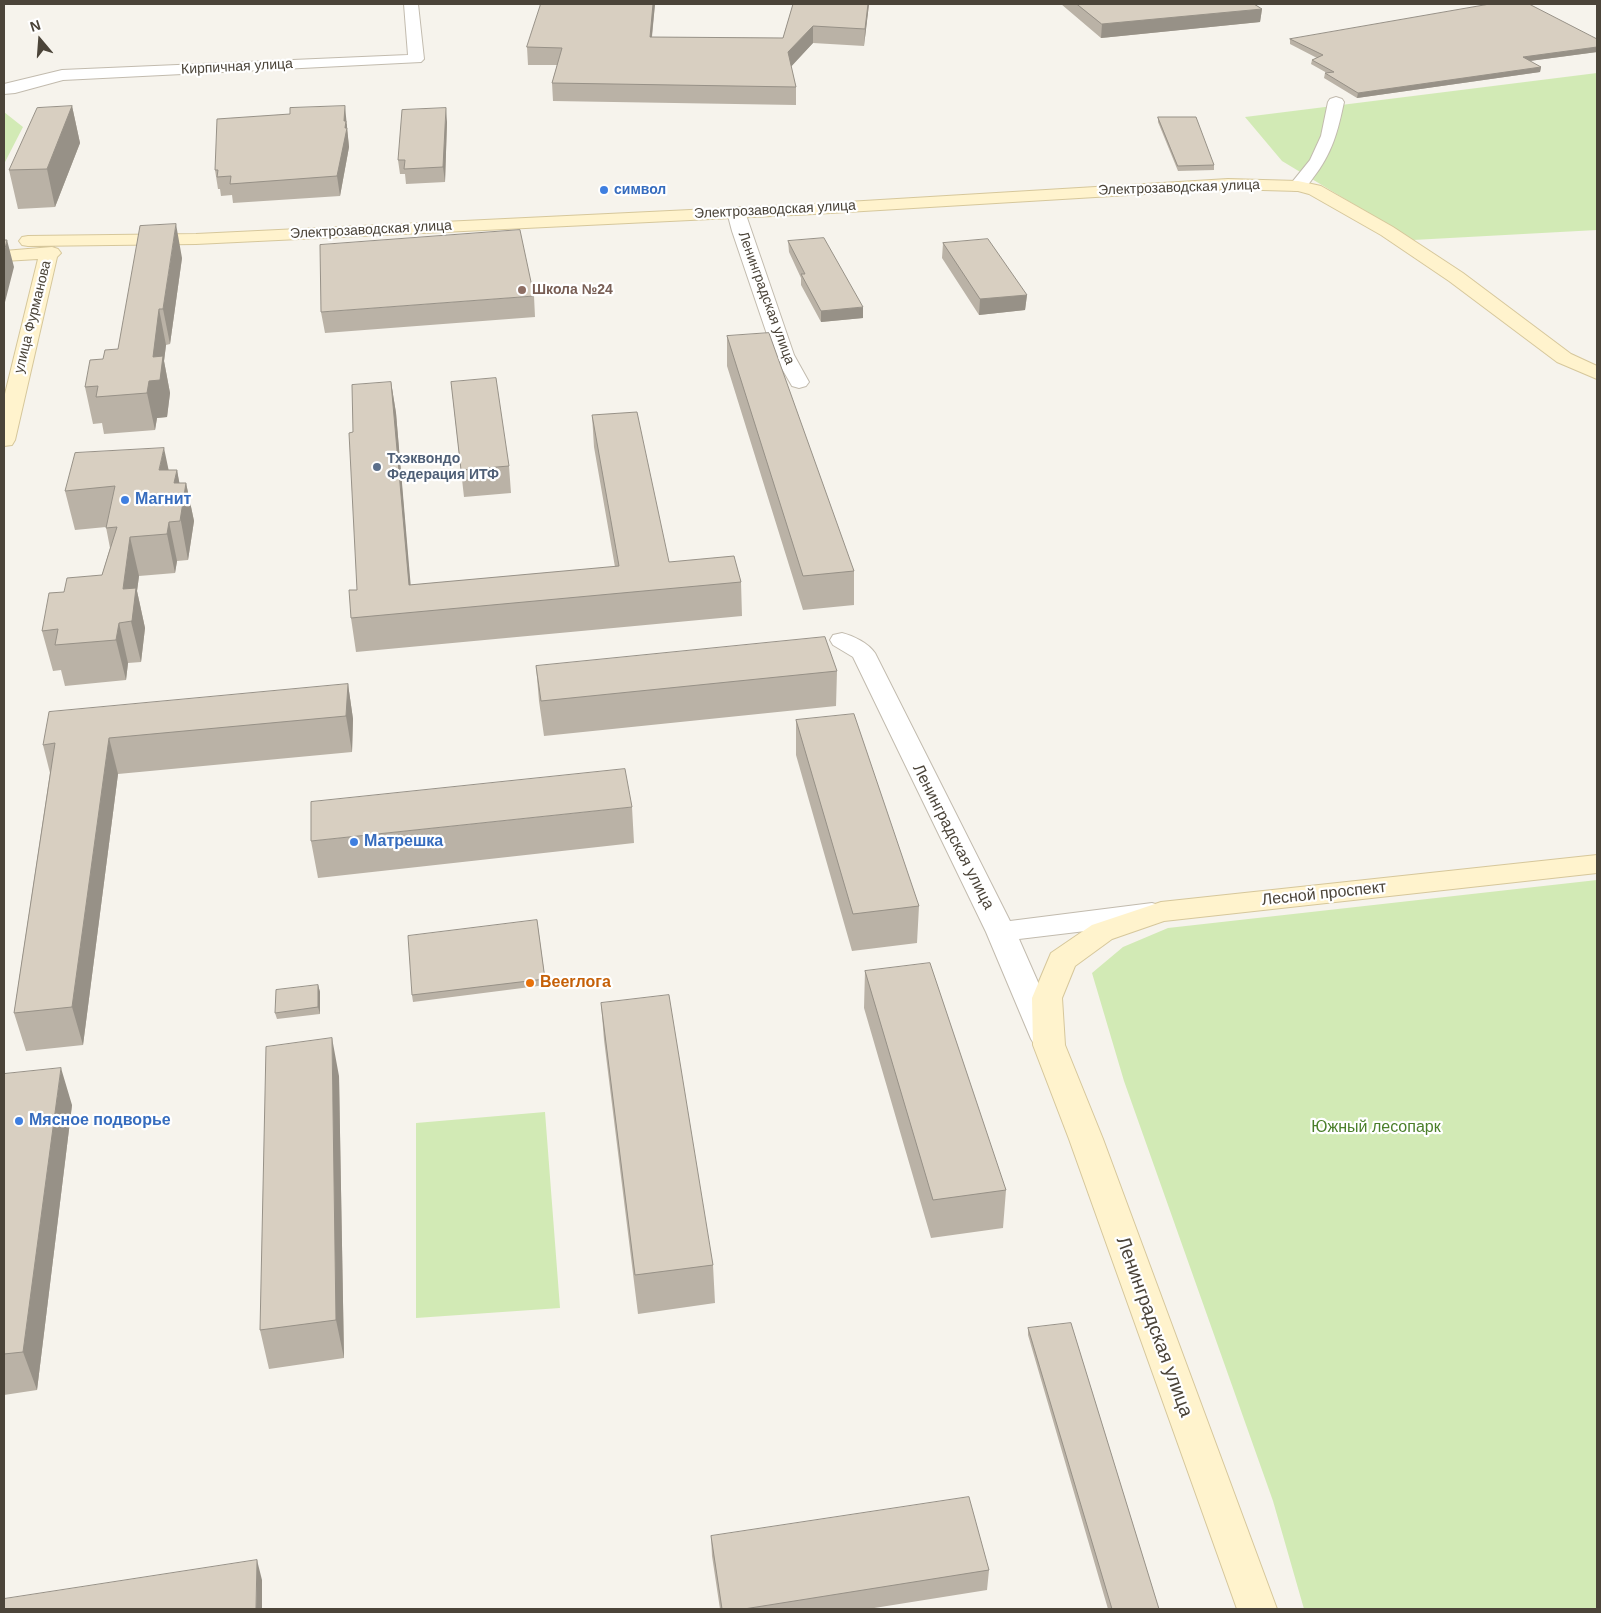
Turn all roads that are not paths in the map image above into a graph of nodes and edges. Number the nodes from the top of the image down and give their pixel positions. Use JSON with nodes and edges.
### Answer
{"nodes":[{"id":1,"x":411,"y":4,"type":"edge"},
{"id":2,"x":4,"y":89,"type":"edge"},
{"id":3,"x":1336,"y":102,"type":"dead end"},
{"id":4,"x":1298,"y":186,"type":"junction"},
{"id":5,"x":736,"y":212,"type":"junction"},
{"id":6,"x":196,"y":239,"type":"junction"},
{"id":7,"x":48,"y":253,"type":"junction"},
{"id":8,"x":4,"y":256,"type":"edge"},
{"id":9,"x":1597,"y":373,"type":"edge"},
{"id":10,"x":799,"y":382,"type":"dead end"},
{"id":11,"x":4,"y":440,"type":"edge"},
{"id":12,"x":842,"y":640,"type":"dead end"},
{"id":13,"x":1597,"y":864,"type":"edge"},
{"id":14,"x":1161,"y":912,"type":"junction"},
{"id":15,"x":1001,"y":932,"type":"junction"},
{"id":16,"x":1062,"y":960,"type":"joint"},
{"id":17,"x":1049,"y":1045,"type":"junction"},
{"id":18,"x":1257,"y":1609,"type":"edge"}],
"edges":[{"from":1,"to":2,"type":"street","name":"Кирпичная улица"},
{"from":3,"to":4,"type":"street"},
{"from":4,"to":5,"type":"street","name":"Электрозаводская улица"},
{"from":4,"to":9,"type":"street","name":"Электрозаводская улица"},
{"from":5,"to":6,"type":"street","name":"Электрозаводская улица"},
{"from":5,"to":10,"type":"street","name":"Ленинградская улица"},
{"from":6,"to":7,"type":"street","name":"Электрозаводская улица"},
{"from":6,"to":7,"type":"street","name":"Электрозаводская улица"},
{"from":7,"to":8,"type":"street","name":"Электрозаводская улица"},
{"from":7,"to":11,"type":"street","name":"улица Фурманова"},
{"from":12,"to":15,"type":"street","name":"Ленинградская улица"},
{"from":13,"to":14,"type":"street","name":"Лесной проспект"},
{"from":14,"to":15,"type":"street"},
{"from":14,"to":16,"type":"street","name":"Лесной проспект"},
{"from":15,"to":17,"type":"street","name":"Ленинградская улица"},
{"from":16,"to":17,"type":"street","name":"Ленинградская улица"},
{"from":17,"to":18,"type":"street","name":"Ленинградская улица"}]}
